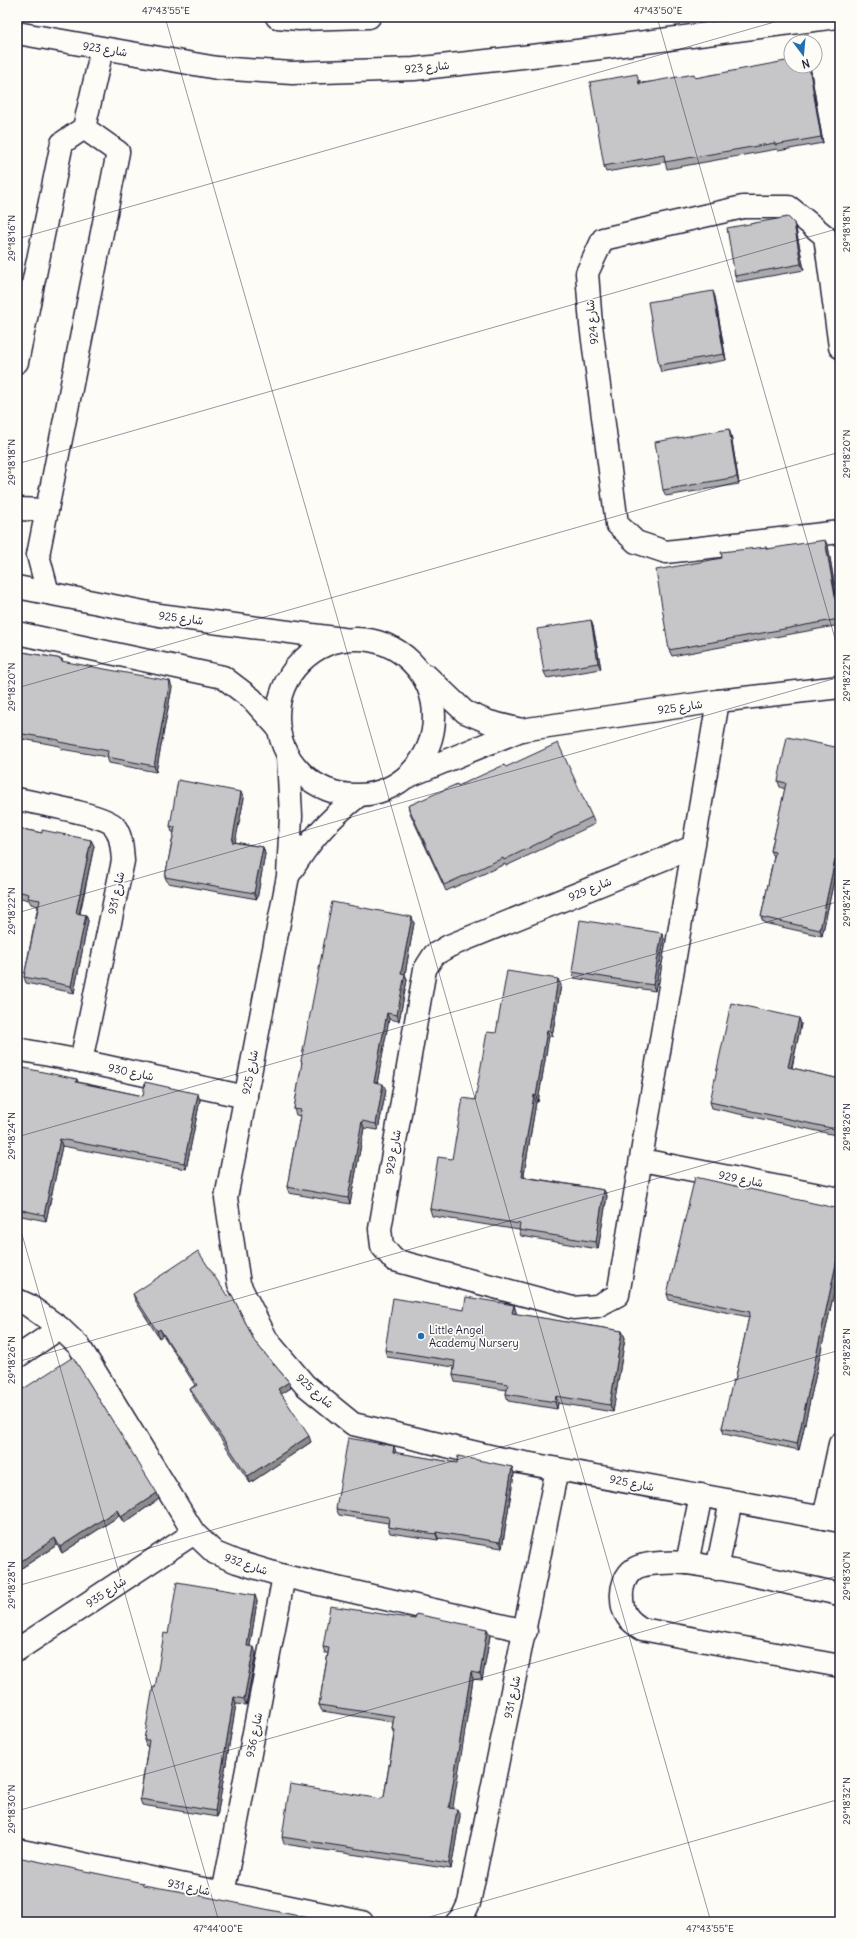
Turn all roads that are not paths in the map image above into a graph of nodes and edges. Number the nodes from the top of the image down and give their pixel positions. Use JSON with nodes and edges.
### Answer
{"nodes":[{"id":1,"x":277,"y":17,"type":"edge"},
{"id":2,"x":369,"y":17,"type":"edge"},
{"id":3,"x":837,"y":17,"type":"edge"},
{"id":4,"x":17,"y":33,"type":"edge"},
{"id":5,"x":102,"y":49,"type":"junction"},
{"id":6,"x":84,"y":128,"type":"junction"},
{"id":7,"x":840,"y":347,"type":"edge"},
{"id":8,"x":17,"y":362,"type":"edge"},
{"id":9,"x":17,"y":509,"type":"edge"},
{"id":10,"x":47,"y":510,"type":"junction"},
{"id":11,"x":840,"y":532,"type":"edge"},
{"id":12,"x":17,"y":587,"type":"edge"},
{"id":13,"x":48,"y":593,"type":"junction"},
{"id":14,"x":17,"y":633,"type":"edge"},
{"id":15,"x":346,"y":639,"type":"junction"},
{"id":16,"x":415,"y":664,"type":"junction"},
{"id":17,"x":840,"y":687,"type":"edge"},
{"id":18,"x":718,"y":701,"type":"junction"},
{"id":19,"x":278,"y":729,"type":"junction"},
{"id":20,"x":521,"y":730,"type":"junction"},
{"id":21,"x":288,"y":756,"type":"junction"},
{"id":22,"x":407,"y":777,"type":"junction"},
{"id":23,"x":358,"y":796,"type":"junction"},
{"id":24,"x":17,"y":799,"type":"edge"},
{"id":25,"x":693,"y":847,"type":"junction"},
{"id":26,"x":288,"y":876,"type":"junction"},
{"id":27,"x":17,"y":1049,"type":"edge"},
{"id":28,"x":81,"y":1061,"type":"junction"},
{"id":29,"x":246,"y":1097,"type":"junction"},
{"id":30,"x":642,"y":1160,"type":"junction"},
{"id":31,"x":840,"y":1199,"type":"edge"},
{"id":32,"x":17,"y":1300,"type":"edge"},
{"id":33,"x":60,"y":1328,"type":"junction"},
{"id":34,"x":17,"y":1357,"type":"edge"},
{"id":35,"x":840,"y":1444,"type":"edge"},
{"id":36,"x":557,"y":1469,"type":"junction"},
{"id":37,"x":701,"y":1495,"type":"junction"},
{"id":38,"x":731,"y":1501,"type":"junction"},
{"id":39,"x":832,"y":1520,"type":"edge"},
{"id":40,"x":194,"y":1533,"type":"junction"},
{"id":41,"x":687,"y":1563,"type":"junction"},
{"id":42,"x":717,"y":1569,"type":"junction"},
{"id":43,"x":284,"y":1576,"type":"junction"},
{"id":44,"x":840,"y":1594,"type":"edge"},
{"id":45,"x":526,"y":1631,"type":"junction"},
{"id":46,"x":17,"y":1650,"type":"edge"},
{"id":47,"x":840,"y":1666,"type":"edge"},
{"id":48,"x":17,"y":1850,"type":"edge"},
{"id":49,"x":223,"y":1894,"type":"junction"},
{"id":50,"x":362,"y":1922,"type":"edge"},
{"id":51,"x":457,"y":1922,"type":"edge"}],
"edges":[{"from":1,"to":2,"type":"street"},
{"from":3,"to":5,"type":"street","name":"شارع 923"},
{"from":4,"to":5,"type":"street","name":"شارع 923"},
{"from":5,"to":6,"type":"street"},
{"from":6,"to":8,"type":"street"},
{"from":6,"to":10,"type":"street"},
{"from":7,"to":11,"type":"street","name":"شارع 924"},
{"from":9,"to":10,"type":"street"},
{"from":10,"to":13,"type":"street"},
{"from":12,"to":13,"type":"street","name":"شارع 925"},
{"from":13,"to":15,"type":"street","name":"شارع 925"},
{"from":14,"to":19,"type":"street"},
{"from":15,"to":16,"type":"street"},
{"from":15,"to":19,"type":"street"},
{"from":16,"to":20,"type":"street","name":"شارع 925"},
{"from":16,"to":22,"type":"street"},
{"from":17,"to":18,"type":"street","name":"شارع 925"},
{"from":18,"to":20,"type":"street","name":"شارع 925"},
{"from":18,"to":25,"type":"street","name":"شارع 929"},
{"from":19,"to":21,"type":"street"},
{"from":20,"to":22,"type":"street","name":"شارع 925"},
{"from":21,"to":23,"type":"street"},
{"from":21,"to":26,"type":"street","name":"شارع 925"},
{"from":22,"to":23,"type":"street"},
{"from":23,"to":26,"type":"street","name":"شارع 925"},
{"from":24,"to":28,"type":"street","name":"شارع 931"},
{"from":25,"to":30,"type":"street","name":"شارع 929"},
{"from":25,"to":30,"type":"street","name":"شارع 929"},
{"from":26,"to":29,"type":"street","name":"شارع 925"},
{"from":27,"to":28,"type":"street","name":"شارع 930"},
{"from":28,"to":29,"type":"street","name":"شارع 930"},
{"from":29,"to":36,"type":"street","name":"شارع 925"},
{"from":30,"to":31,"type":"street","name":"شارع 929"},
{"from":32,"to":33,"type":"street","name":"شارع 932"},
{"from":33,"to":34,"type":"street"},
{"from":33,"to":40,"type":"street","name":"شارع 932"},
{"from":35,"to":39,"type":"street"},
{"from":36,"to":37,"type":"street","name":"شارع 925"},
{"from":36,"to":45,"type":"street","name":"شارع 931"},
{"from":37,"to":38,"type":"street","name":"شارع 925"},
{"from":37,"to":41,"type":"street"},
{"from":38,"to":39,"type":"street","name":"شارع 925"},
{"from":38,"to":42,"type":"street"},
{"from":40,"to":43,"type":"street","name":"شارع 932"},
{"from":40,"to":46,"type":"street","name":"شارع 935"},
{"from":41,"to":42,"type":"street"},
{"from":41,"to":47,"type":"street"},
{"from":42,"to":44,"type":"street"},
{"from":43,"to":45,"type":"street","name":"شارع 932"},
{"from":43,"to":49,"type":"street","name":"شارع 936"},
{"from":45,"to":51,"type":"street","name":"شارع 931"},
{"from":48,"to":49,"type":"street","name":"شارع 931"},
{"from":49,"to":50,"type":"street","name":"شارع 931"}]}
